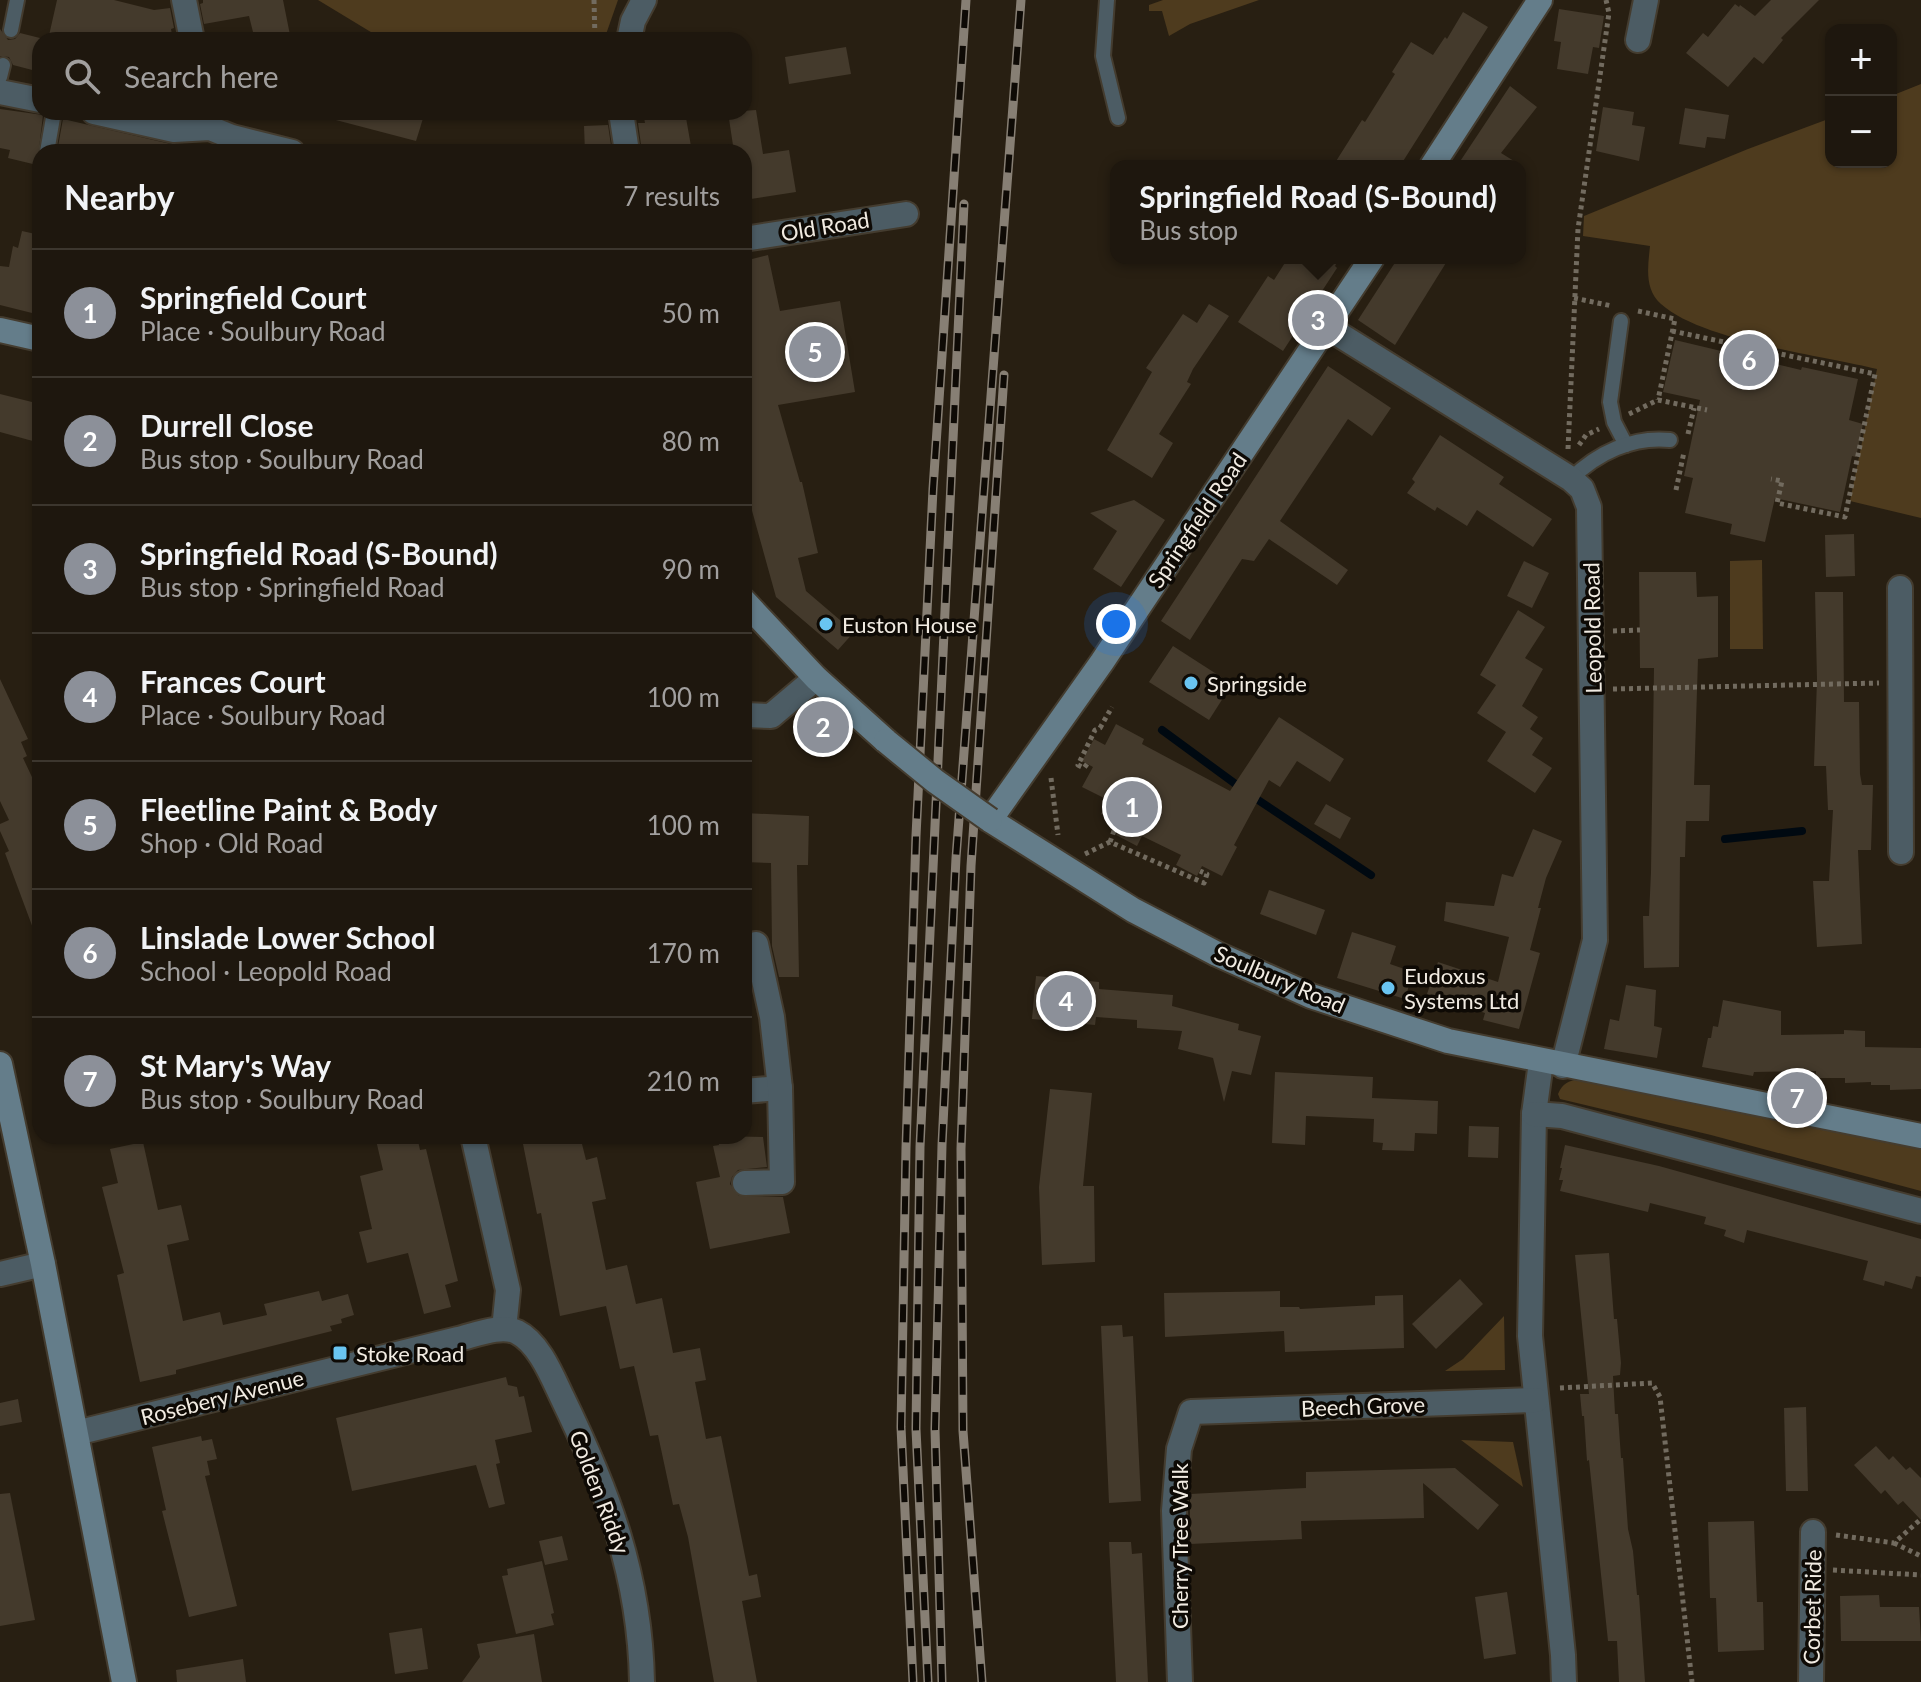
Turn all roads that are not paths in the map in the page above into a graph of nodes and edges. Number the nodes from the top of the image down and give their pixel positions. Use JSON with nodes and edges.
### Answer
{"nodes":[{"id":1,"x":17,"y":0,"type":"edge"},
{"id":2,"x":184,"y":0,"type":"edge"},
{"id":3,"x":644,"y":0,"type":"edge"},
{"id":4,"x":1107,"y":0,"type":"edge"},
{"id":5,"x":1540,"y":0,"type":"edge"},
{"id":6,"x":1646,"y":0,"type":"edge"},
{"id":7,"x":11,"y":30,"type":"dead end"},
{"id":8,"x":190,"y":32,"type":"edge"},
{"id":9,"x":631,"y":32,"type":"edge"},
{"id":10,"x":1638,"y":40,"type":"dead end"},
{"id":11,"x":0,"y":92,"type":"edge"},
{"id":12,"x":32,"y":98,"type":"edge"},
{"id":13,"x":1118,"y":118,"type":"dead end"},
{"id":14,"x":53,"y":120,"type":"edge"},
{"id":15,"x":130,"y":120,"type":"edge"},
{"id":16,"x":208,"y":120,"type":"edge"},
{"id":17,"x":622,"y":120,"type":"edge"},
{"id":18,"x":48,"y":144,"type":"edge"},
{"id":19,"x":260,"y":144,"type":"edge"},
{"id":20,"x":626,"y":144,"type":"edge"},
{"id":21,"x":1436,"y":160,"type":"edge"},
{"id":22,"x":906,"y":214,"type":"dead end"},
{"id":23,"x":752,"y":238,"type":"edge"},
{"id":24,"x":1368,"y":264,"type":"edge"},
{"id":25,"x":1620,"y":314,"type":"road end"},
{"id":26,"x":1327,"y":327,"type":"junction"},
{"id":27,"x":0,"y":330,"type":"edge"},
{"id":28,"x":32,"y":337,"type":"edge"},
{"id":29,"x":1670,"y":440,"type":"dead end"},
{"id":30,"x":1626,"y":445,"type":"junction"},
{"id":31,"x":1565,"y":475,"type":"junction"},
{"id":32,"x":1900,"y":588,"type":"dead end"},
{"id":33,"x":752,"y":610,"type":"edge"},
{"id":34,"x":1910,"y":646,"type":"edge"},
{"id":35,"x":816,"y":678,"type":"junction"},
{"id":36,"x":752,"y":715,"type":"edge"},
{"id":37,"x":1911,"y":798,"type":"edge"},
{"id":38,"x":996,"y":824,"type":"junction"},
{"id":39,"x":1901,"y":852,"type":"dead end"},
{"id":40,"x":756,"y":944,"type":"dead end"},
{"id":41,"x":0,"y":1064,"type":"edge"},
{"id":42,"x":1552,"y":1064,"type":"junction"},
{"id":43,"x":780,"y":1088,"type":"junction"},
{"id":44,"x":752,"y":1090,"type":"edge"},
{"id":45,"x":1534,"y":1114,"type":"junction"},
{"id":46,"x":1921,"y":1136,"type":"edge"},
{"id":47,"x":475,"y":1144,"type":"edge"},
{"id":48,"x":745,"y":1183,"type":"dead end"},
{"id":49,"x":1921,"y":1211,"type":"edge"},
{"id":50,"x":43,"y":1264,"type":"junction"},
{"id":51,"x":0,"y":1274,"type":"edge"},
{"id":52,"x":504,"y":1329,"type":"junction"},
{"id":53,"x":1535,"y":1395,"type":"junction"},
{"id":54,"x":1191,"y":1412,"type":"joint"},
{"id":55,"x":76,"y":1433,"type":"junction"},
{"id":56,"x":1813,"y":1532,"type":"road end"},
{"id":57,"x":124,"y":1682,"type":"edge"},
{"id":58,"x":642,"y":1682,"type":"edge"},
{"id":59,"x":1180,"y":1682,"type":"edge"},
{"id":60,"x":1564,"y":1682,"type":"edge"},
{"id":61,"x":1811,"y":1682,"type":"edge"}],
"edges":[{"from":1,"to":7,"type":"lane"},
{"from":2,"to":8,"type":"street"},
{"from":3,"to":9,"type":"street"},
{"from":4,"to":13,"type":"lane"},
{"from":5,"to":21,"type":"street"},
{"from":6,"to":10,"type":"street"},
{"from":11,"to":12,"type":"street"},
{"from":14,"to":18,"type":"lane"},
{"from":15,"to":16,"type":"street"},
{"from":16,"to":19,"type":"street"},
{"from":17,"to":20,"type":"street"},
{"from":22,"to":23,"type":"street","name":"Old Road"},
{"from":24,"to":26,"type":"street","name":"Springfield Road"},
{"from":25,"to":30,"type":"lane"},
{"from":26,"to":31,"type":"street"},
{"from":26,"to":38,"type":"street","name":"Springfield Road"},
{"from":27,"to":28,"type":"street"},
{"from":29,"to":30,"type":"lane"},
{"from":30,"to":31,"type":"lane"},
{"from":31,"to":42,"type":"street","name":"Leopold Road"},
{"from":32,"to":34,"type":"street"},
{"from":33,"to":35,"type":"street","name":"Soulbury Road"},
{"from":34,"to":37,"type":"street"},
{"from":35,"to":36,"type":"street"},
{"from":35,"to":38,"type":"street","name":"Soulbury Road","bridge":true},
{"from":37,"to":39,"type":"street"},
{"from":38,"to":42,"type":"street","name":"Soulbury Road"},
{"from":40,"to":43,"type":"street"},
{"from":41,"to":50,"type":"street"},
{"from":42,"to":45,"type":"street","name":"Leopold Road"},
{"from":42,"to":46,"type":"street","name":"Soulbury Road"},
{"from":43,"to":44,"type":"street"},
{"from":43,"to":48,"type":"street"},
{"from":45,"to":49,"type":"street"},
{"from":45,"to":53,"type":"street","name":"Leopold Road"},
{"from":47,"to":52,"type":"street"},
{"from":50,"to":51,"type":"street"},
{"from":50,"to":55,"type":"street"},
{"from":52,"to":55,"type":"street","name":"Rosebery Avenue"},
{"from":52,"to":58,"type":"street","name":"Golden Riddy"},
{"from":53,"to":54,"type":"street","name":"Beech Grove"},
{"from":53,"to":60,"type":"street","name":"Leopold Road"},
{"from":54,"to":59,"type":"street","name":"Cherry Tree Walk"},
{"from":55,"to":57,"type":"street"},
{"from":56,"to":61,"type":"street","name":"Corbet Ride"}]}
